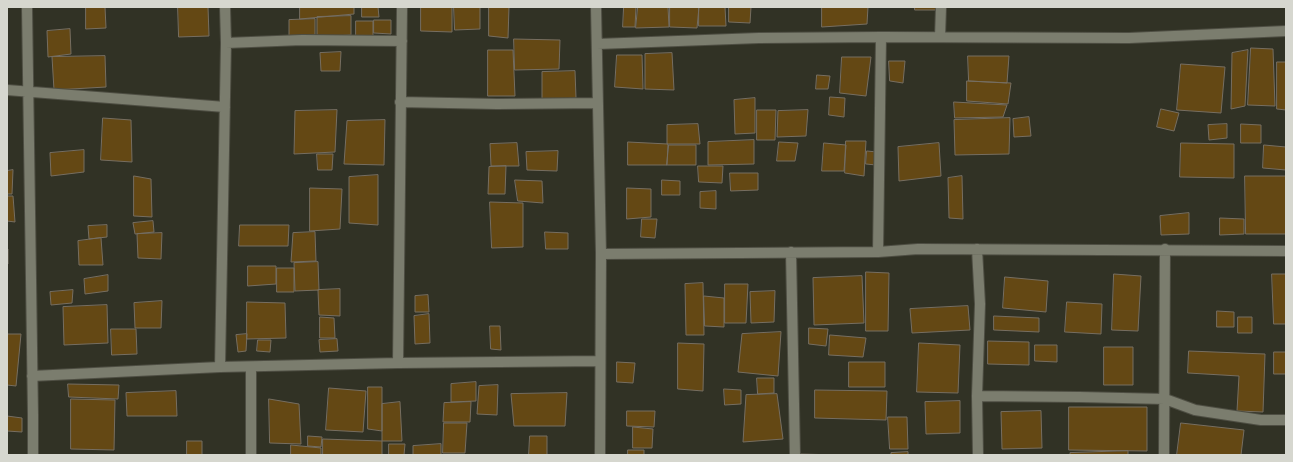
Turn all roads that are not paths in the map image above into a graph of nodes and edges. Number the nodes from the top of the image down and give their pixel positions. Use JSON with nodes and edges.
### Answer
{"nodes":[{"id":1,"x":27,"y":7,"type":"edge"},
{"id":2,"x":225,"y":7,"type":"edge"},
{"id":3,"x":402,"y":7,"type":"edge"},
{"id":4,"x":596,"y":7,"type":"edge"},
{"id":5,"x":941,"y":7,"type":"edge"},
{"id":6,"x":1286,"y":31,"type":"edge"},
{"id":7,"x":881,"y":37,"type":"junction"},
{"id":8,"x":940,"y":37,"type":"junction"},
{"id":9,"x":402,"y":41,"type":"junction"},
{"id":10,"x":226,"y":43,"type":"junction"},
{"id":11,"x":596,"y":44,"type":"junction"},
{"id":12,"x":7,"y":90,"type":"edge"},
{"id":13,"x":29,"y":91,"type":"junction"},
{"id":14,"x":400,"y":102,"type":"junction"},
{"id":15,"x":598,"y":103,"type":"junction"},
{"id":16,"x":225,"y":107,"type":"junction"},
{"id":17,"x":977,"y":249,"type":"junction"},
{"id":18,"x":1165,"y":249,"type":"junction"},
{"id":19,"x":1286,"y":251,"type":"edge"},
{"id":20,"x":791,"y":252,"type":"junction"},
{"id":21,"x":878,"y":252,"type":"junction"},
{"id":22,"x":601,"y":254,"type":"junction"},
{"id":23,"x":600,"y":361,"type":"junction"},
{"id":24,"x":398,"y":363,"type":"junction"},
{"id":25,"x":220,"y":367,"type":"junction"},
{"id":26,"x":251,"y":367,"type":"junction"},
{"id":27,"x":32,"y":376,"type":"junction"},
{"id":28,"x":977,"y":396,"type":"junction"},
{"id":29,"x":1165,"y":399,"type":"junction"},
{"id":30,"x":1286,"y":420,"type":"edge"},
{"id":31,"x":32,"y":455,"type":"edge"},
{"id":32,"x":251,"y":455,"type":"edge"},
{"id":33,"x":600,"y":455,"type":"edge"},
{"id":34,"x":795,"y":455,"type":"edge"},
{"id":35,"x":978,"y":455,"type":"edge"},
{"id":36,"x":1164,"y":455,"type":"edge"}],
"edges":[{"from":1,"to":13,"type":"street"},
{"from":2,"to":10,"type":"street"},
{"from":3,"to":9,"type":"street"},
{"from":4,"to":11,"type":"street"},
{"from":5,"to":8,"type":"street"},
{"from":6,"to":8,"type":"street"},
{"from":7,"to":8,"type":"street"},
{"from":7,"to":11,"type":"street"},
{"from":7,"to":21,"type":"street"},
{"from":9,"to":10,"type":"street"},
{"from":9,"to":14,"type":"street"},
{"from":10,"to":16,"type":"street"},
{"from":11,"to":15,"type":"street"},
{"from":12,"to":13,"type":"street"},
{"from":13,"to":16,"type":"street"},
{"from":13,"to":27,"type":"street"},
{"from":14,"to":15,"type":"street"},
{"from":14,"to":24,"type":"street"},
{"from":15,"to":22,"type":"street"},
{"from":16,"to":25,"type":"street"},
{"from":17,"to":18,"type":"street"},
{"from":17,"to":21,"type":"street"},
{"from":17,"to":28,"type":"street"},
{"from":18,"to":19,"type":"street"},
{"from":18,"to":29,"type":"street"},
{"from":20,"to":21,"type":"street"},
{"from":20,"to":22,"type":"street"},
{"from":20,"to":34,"type":"street"},
{"from":22,"to":23,"type":"street"},
{"from":23,"to":24,"type":"street"},
{"from":23,"to":33,"type":"street"},
{"from":24,"to":26,"type":"street"},
{"from":25,"to":26,"type":"street"},
{"from":25,"to":27,"type":"street"},
{"from":26,"to":32,"type":"street"},
{"from":27,"to":31,"type":"street"},
{"from":28,"to":29,"type":"street"},
{"from":28,"to":35,"type":"street"},
{"from":29,"to":30,"type":"street"},
{"from":29,"to":36,"type":"street"}]}
